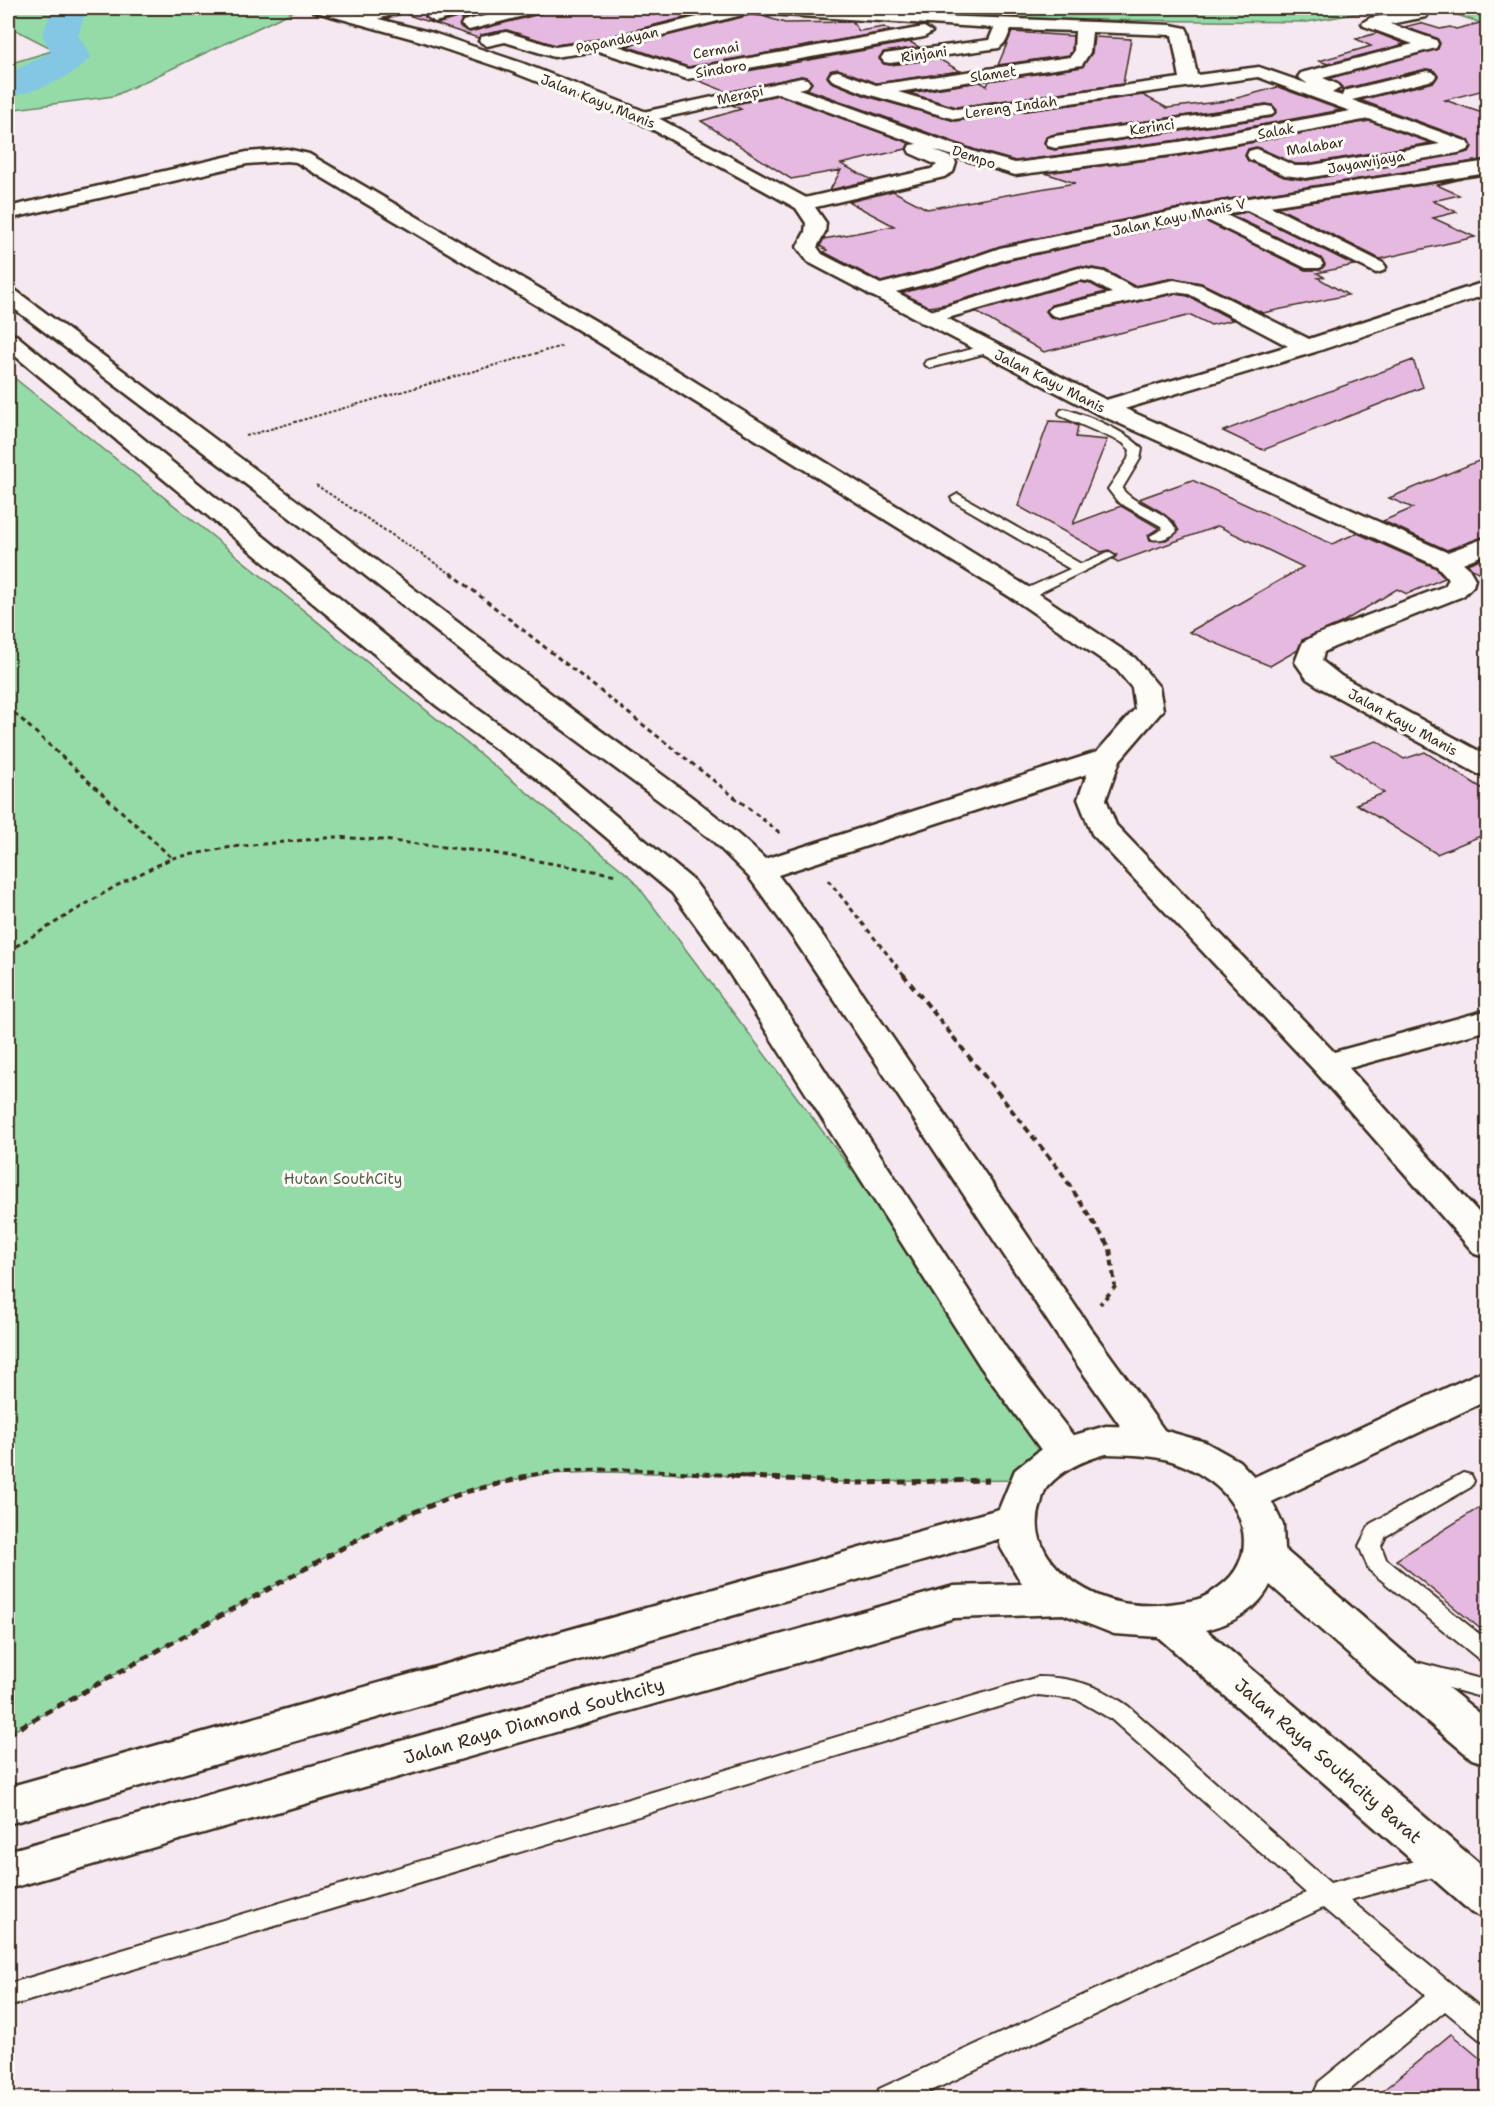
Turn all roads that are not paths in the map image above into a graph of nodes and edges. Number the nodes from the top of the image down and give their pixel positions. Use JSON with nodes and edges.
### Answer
{"nodes":[{"id":1,"x":320,"y":8,"type":"edge"},
{"id":2,"x":400,"y":8,"type":"edge"},
{"id":3,"x":468,"y":8,"type":"edge"},
{"id":4,"x":536,"y":8,"type":"edge"},
{"id":5,"x":745,"y":8,"type":"edge"},
{"id":6,"x":806,"y":13,"type":"junction"},
{"id":7,"x":1420,"y":14,"type":"dead end"},
{"id":8,"x":507,"y":15,"type":"junction"},
{"id":9,"x":435,"y":17,"type":"dead end"},
{"id":10,"x":359,"y":19,"type":"junction"},
{"id":11,"x":938,"y":21,"type":"junction"},
{"id":12,"x":1004,"y":24,"type":"junction"},
{"id":13,"x":469,"y":25,"type":"dead end"},
{"id":14,"x":1084,"y":25,"type":"junction"},
{"id":15,"x":539,"y":26,"type":"dead end"},
{"id":16,"x":487,"y":41,"type":"dead end"},
{"id":17,"x":599,"y":46,"type":"junction"},
{"id":18,"x":812,"y":54,"type":"junction"},
{"id":19,"x":683,"y":56,"type":"dead end"},
{"id":20,"x":876,"y":60,"type":"dead end"},
{"id":21,"x":650,"y":63,"type":"junction"},
{"id":22,"x":854,"y":63,"type":"dead end"},
{"id":23,"x":835,"y":71,"type":"junction"},
{"id":24,"x":1427,"y":76,"type":"dead end"},
{"id":25,"x":1189,"y":81,"type":"junction"},
{"id":26,"x":778,"y":87,"type":"junction"},
{"id":27,"x":873,"y":90,"type":"junction"},
{"id":28,"x":1075,"y":98,"type":"junction"},
{"id":29,"x":1343,"y":98,"type":"junction"},
{"id":30,"x":1301,"y":106,"type":"dead end"},
{"id":31,"x":1278,"y":109,"type":"dead end"},
{"id":32,"x":1372,"y":113,"type":"junction"},
{"id":33,"x":643,"y":117,"type":"junction"},
{"id":34,"x":1141,"y":129,"type":"junction"},
{"id":35,"x":867,"y":130,"type":"dead end"},
{"id":36,"x":1416,"y":130,"type":"junction"},
{"id":37,"x":1382,"y":135,"type":"dead end"},
{"id":38,"x":1037,"y":145,"type":"dead end"},
{"id":39,"x":1470,"y":145,"type":"junction"},
{"id":40,"x":1179,"y":148,"type":"junction"},
{"id":41,"x":1014,"y":149,"type":"dead end"},
{"id":42,"x":1290,"y":150,"type":"dead end"},
{"id":43,"x":968,"y":156,"type":"junction"},
{"id":44,"x":1247,"y":157,"type":"joint"},
{"id":45,"x":1214,"y":161,"type":"dead end"},
{"id":46,"x":1488,"y":167,"type":"edge"},
{"id":47,"x":1248,"y":203,"type":"junction"},
{"id":48,"x":803,"y":204,"type":"junction"},
{"id":49,"x":1203,"y":211,"type":"junction"},
{"id":50,"x":8,"y":213,"type":"edge"},
{"id":51,"x":1313,"y":264,"type":"dead end"},
{"id":52,"x":1376,"y":267,"type":"dead end"},
{"id":53,"x":1488,"y":287,"type":"edge"},
{"id":54,"x":876,"y":291,"type":"junction"},
{"id":55,"x":8,"y":294,"type":"edge"},
{"id":56,"x":1131,"y":295,"type":"junction"},
{"id":57,"x":1059,"y":311,"type":"dead end"},
{"id":58,"x":927,"y":318,"type":"junction"},
{"id":59,"x":8,"y":340,"type":"edge"},
{"id":60,"x":1307,"y":346,"type":"junction"},
{"id":61,"x":987,"y":349,"type":"junction"},
{"id":62,"x":930,"y":364,"type":"dead end"},
{"id":63,"x":1104,"y":408,"type":"junction"},
{"id":64,"x":1065,"y":413,"type":"dead end"},
{"id":65,"x":958,"y":498,"type":"dead end"},
{"id":66,"x":1157,"y":536,"type":"dead end"},
{"id":67,"x":1488,"y":544,"type":"edge"},
{"id":68,"x":1108,"y":556,"type":"dead end"},
{"id":69,"x":1446,"y":561,"type":"junction"},
{"id":70,"x":1080,"y":569,"type":"junction"},
{"id":71,"x":1024,"y":595,"type":"junction"},
{"id":72,"x":1107,"y":758,"type":"junction"},
{"id":73,"x":1488,"y":768,"type":"edge"},
{"id":74,"x":760,"y":871,"type":"junction"},
{"id":75,"x":1488,"y":1020,"type":"edge"},
{"id":76,"x":1327,"y":1064,"type":"junction"},
{"id":77,"x":1488,"y":1246,"type":"edge"},
{"id":78,"x":1488,"y":1384,"type":"edge"},
{"id":79,"x":1152,"y":1441,"type":"junction"},
{"id":80,"x":1064,"y":1452,"type":"junction"},
{"id":81,"x":1463,"y":1481,"type":"dead end"},
{"id":82,"x":1249,"y":1496,"type":"junction"},
{"id":83,"x":1015,"y":1520,"type":"junction"},
{"id":84,"x":1264,"y":1555,"type":"junction"},
{"id":85,"x":1065,"y":1598,"type":"junction"},
{"id":86,"x":1168,"y":1623,"type":"junction"},
{"id":87,"x":1488,"y":1654,"type":"edge"},
{"id":88,"x":1387,"y":1663,"type":"junction"},
{"id":89,"x":1488,"y":1690,"type":"edge"},
{"id":90,"x":1488,"y":1746,"type":"edge"},
{"id":91,"x":8,"y":1806,"type":"edge"},
{"id":92,"x":1447,"y":1864,"type":"junction"},
{"id":93,"x":8,"y":1870,"type":"edge"},
{"id":94,"x":1326,"y":1895,"type":"junction"},
{"id":95,"x":1488,"y":1899,"type":"edge"},
{"id":96,"x":1446,"y":1995,"type":"junction"},
{"id":97,"x":8,"y":1996,"type":"edge"},
{"id":98,"x":1488,"y":2031,"type":"edge"},
{"id":99,"x":889,"y":2098,"type":"edge"},
{"id":100,"x":1325,"y":2098,"type":"edge"}],
"edges":[{"from":1,"to":10,"type":"street","name":"Jalan Kayu Manis"},
{"from":2,"to":10,"type":"street"},
{"from":3,"to":9,"type":"street"},
{"from":4,"to":8,"type":"street"},
{"from":5,"to":6,"type":"street"},
{"from":5,"to":17,"type":"street","name":"Papandayan"},
{"from":6,"to":11,"type":"street"},
{"from":6,"to":18,"type":"street","name":"Lereng Indah"},
{"from":7,"to":29,"type":"street"},
{"from":8,"to":13,"type":"street"},
{"from":8,"to":15,"type":"street"},
{"from":10,"to":33,"type":"street","name":"Jalan Kayu Manis"},
{"from":11,"to":12,"type":"street"},
{"from":11,"to":18,"type":"street","name":"Sindoro"},
{"from":12,"to":14,"type":"street"},
{"from":12,"to":20,"type":"street","name":"Rinjani"},
{"from":14,"to":25,"type":"street"},
{"from":14,"to":27,"type":"street","name":"Slamet"},
{"from":16,"to":17,"type":"street","name":"Papandayan"},
{"from":17,"to":21,"type":"street","name":"Sindoro"},
{"from":18,"to":21,"type":"street","name":"Sindoro"},
{"from":18,"to":23,"type":"street","name":"Lereng Indah"},
{"from":19,"to":21,"type":"street","name":"Cermai"},
{"from":22,"to":23,"type":"street"},
{"from":23,"to":26,"type":"street","name":"Merapi"},
{"from":23,"to":27,"type":"street","name":"Lereng Indah"},
{"from":24,"to":29,"type":"street"},
{"from":25,"to":28,"type":"street","name":"Lereng Indah"},
{"from":25,"to":29,"type":"street","name":"Lereng Indah"},
{"from":26,"to":33,"type":"street","name":"Merapi"},
{"from":26,"to":43,"type":"street","name":"Dempo"},
{"from":27,"to":28,"type":"street","name":"Lereng Indah"},
{"from":28,"to":34,"type":"street"},
{"from":29,"to":30,"type":"street"},
{"from":29,"to":32,"type":"street","name":"Lereng Indah"},
{"from":29,"to":39,"type":"street"},
{"from":31,"to":34,"type":"street","name":"Kerinci"},
{"from":32,"to":36,"type":"street","name":"Lereng Indah"},
{"from":32,"to":40,"type":"street","name":"Salak"},
{"from":33,"to":48,"type":"street","name":"Jalan Kayu Manis"},
{"from":34,"to":38,"type":"street","name":"Kerinci"},
{"from":34,"to":40,"type":"street"},
{"from":35,"to":48,"type":"street"},
{"from":36,"to":37,"type":"street"},
{"from":36,"to":39,"type":"street","name":"Lereng Indah"},
{"from":39,"to":44,"type":"street","name":"Jayawijaya"},
{"from":40,"to":43,"type":"street","name":"Dempo"},
{"from":40,"to":45,"type":"street"},
{"from":41,"to":43,"type":"street"},
{"from":42,"to":44,"type":"street","name":"Malabar"},
{"from":46,"to":47,"type":"street","name":"Jalan Kayu Manis V"},
{"from":47,"to":49,"type":"street","name":"Jalan Kayu Manis V"},
{"from":47,"to":52,"type":"street"},
{"from":48,"to":54,"type":"street","name":"Jalan Kayu Manis"},
{"from":49,"to":51,"type":"street"},
{"from":49,"to":54,"type":"street","name":"Jalan Kayu Manis V"},
{"from":50,"to":71,"type":"street"},
{"from":53,"to":60,"type":"street"},
{"from":54,"to":58,"type":"street","name":"Jalan Kayu Manis"},
{"from":55,"to":74,"type":"street"},
{"from":56,"to":57,"type":"street"},
{"from":56,"to":58,"type":"street"},
{"from":56,"to":60,"type":"street"},
{"from":58,"to":61,"type":"street","name":"Jalan Kayu Manis"},
{"from":59,"to":80,"type":"street"},
{"from":60,"to":63,"type":"street"},
{"from":61,"to":62,"type":"lane"},
{"from":61,"to":63,"type":"street","name":"Jalan Kayu Manis"},
{"from":63,"to":69,"type":"street","name":"Jalan Kayu Manis"},
{"from":64,"to":66,"type":"lane"},
{"from":65,"to":70,"type":"lane"},
{"from":67,"to":69,"type":"street"},
{"from":68,"to":70,"type":"lane"},
{"from":69,"to":73,"type":"street","name":"Jalan Kayu Manis"},
{"from":70,"to":71,"type":"lane"},
{"from":71,"to":72,"type":"street"},
{"from":72,"to":74,"type":"street"},
{"from":72,"to":76,"type":"street"},
{"from":74,"to":79,"type":"street"},
{"from":75,"to":76,"type":"street"},
{"from":76,"to":77,"type":"street"},
{"from":78,"to":82,"type":"street"},
{"from":79,"to":80,"type":"street"},
{"from":79,"to":82,"type":"street"},
{"from":80,"to":83,"type":"street"},
{"from":81,"to":87,"type":"lane"},
{"from":82,"to":84,"type":"street"},
{"from":83,"to":85,"type":"street"},
{"from":83,"to":91,"type":"street"},
{"from":84,"to":86,"type":"street"},
{"from":84,"to":88,"type":"street"},
{"from":85,"to":86,"type":"street"},
{"from":85,"to":93,"type":"street","name":"Jalan Raya Diamond Southcity"},
{"from":86,"to":92,"type":"street","name":"Jalan Raya Southcity Barat"},
{"from":88,"to":89,"type":"lane"},
{"from":88,"to":90,"type":"street"},
{"from":92,"to":94,"type":"lane"},
{"from":92,"to":95,"type":"street","name":"Jalan Raya Southcity Barat"},
{"from":94,"to":96,"type":"lane"},
{"from":94,"to":97,"type":"lane"},
{"from":94,"to":99,"type":"lane"},
{"from":96,"to":98,"type":"lane"},
{"from":96,"to":100,"type":"lane"}]}
